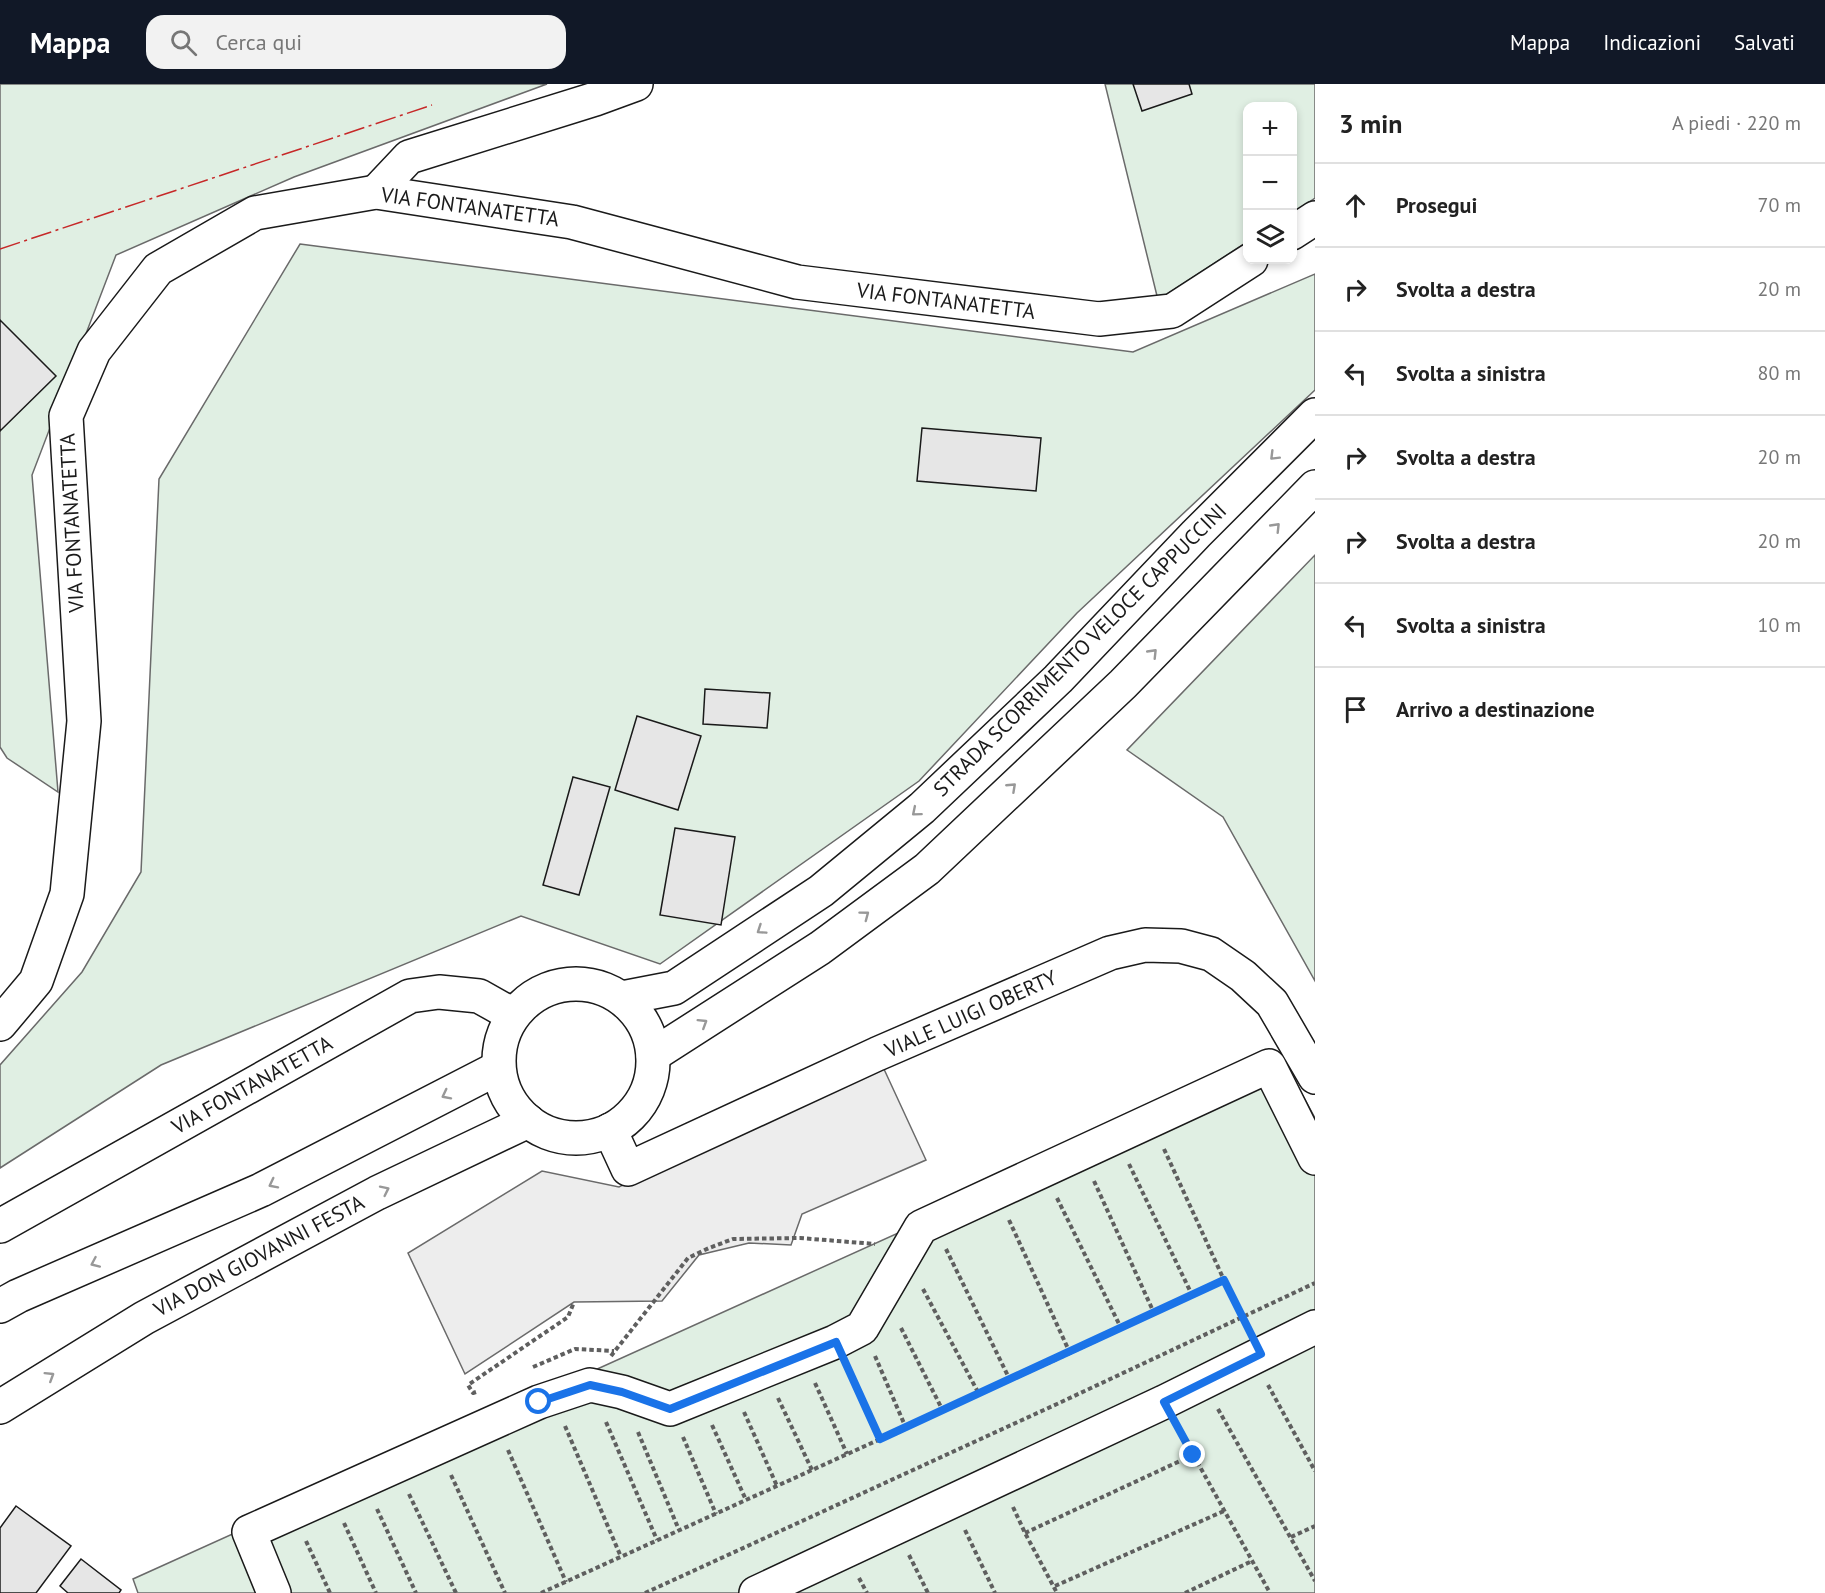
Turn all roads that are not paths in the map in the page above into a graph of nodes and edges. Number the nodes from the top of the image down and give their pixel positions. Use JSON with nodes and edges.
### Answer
{"nodes":[{"id":1,"x":636,"y":84,"type":"edge"},
{"id":2,"x":376,"y":192,"type":"junction"},
{"id":3,"x":1315,"y":218,"type":"edge"},
{"id":4,"x":1297,"y":230,"type":"edge"},
{"id":5,"x":1245,"y":264,"type":"edge"},
{"id":6,"x":1315,"y":415,"type":"edge"},
{"id":7,"x":1315,"y":487,"type":"edge"},
{"id":8,"x":622,"y":998,"type":"junction"},
{"id":9,"x":513,"y":1015,"type":"junction"},
{"id":10,"x":0,"y":1024,"type":"edge"},
{"id":11,"x":653,"y":1054,"type":"junction"},
{"id":12,"x":498,"y":1068,"type":"junction"},
{"id":13,"x":1315,"y":1077,"type":"edge"},
{"id":14,"x":528,"y":1121,"type":"junction"},
{"id":15,"x":610,"y":1130,"type":"junction"},
{"id":16,"x":1315,"y":1158,"type":"edge"},
{"id":17,"x":0,"y":1226,"type":"edge"},
{"id":18,"x":0,"y":1306,"type":"edge"},
{"id":19,"x":1315,"y":1327,"type":"edge"},
{"id":20,"x":0,"y":1407,"type":"edge"},
{"id":21,"x":274,"y":1593,"type":"edge"},
{"id":22,"x":756,"y":1593,"type":"edge"}],
"edges":[{"from":1,"to":2,"type":"street"},
{"from":2,"to":5,"type":"street","name":"VIA FONTANATETTA"},
{"from":2,"to":10,"type":"street","name":"VIA FONTANATETTA"},
{"from":3,"to":4,"type":"street"},
{"from":6,"to":8,"type":"street","name":"STRADA SCORRIMENTO VELOCE CAPPUCCINI","one_way":true},
{"from":11,"to":7,"type":"street","one_way":true},
{"from":8,"to":9,"type":"street"},
{"from":8,"to":11,"type":"street"},
{"from":9,"to":12,"type":"street"},
{"from":9,"to":17,"type":"street","name":"VIA FONTANATETTA"},
{"from":11,"to":15,"type":"street"},
{"from":12,"to":14,"type":"street"},
{"from":12,"to":18,"type":"street","one_way":true},
{"from":13,"to":15,"type":"street","name":"VIALE LUIGI OBERTY"},
{"from":14,"to":15,"type":"street"},
{"from":20,"to":14,"type":"street","name":"VIA DON GIOVANNI FESTA","one_way":true},
{"from":16,"to":21,"type":"street"},
{"from":19,"to":22,"type":"street"}]}
